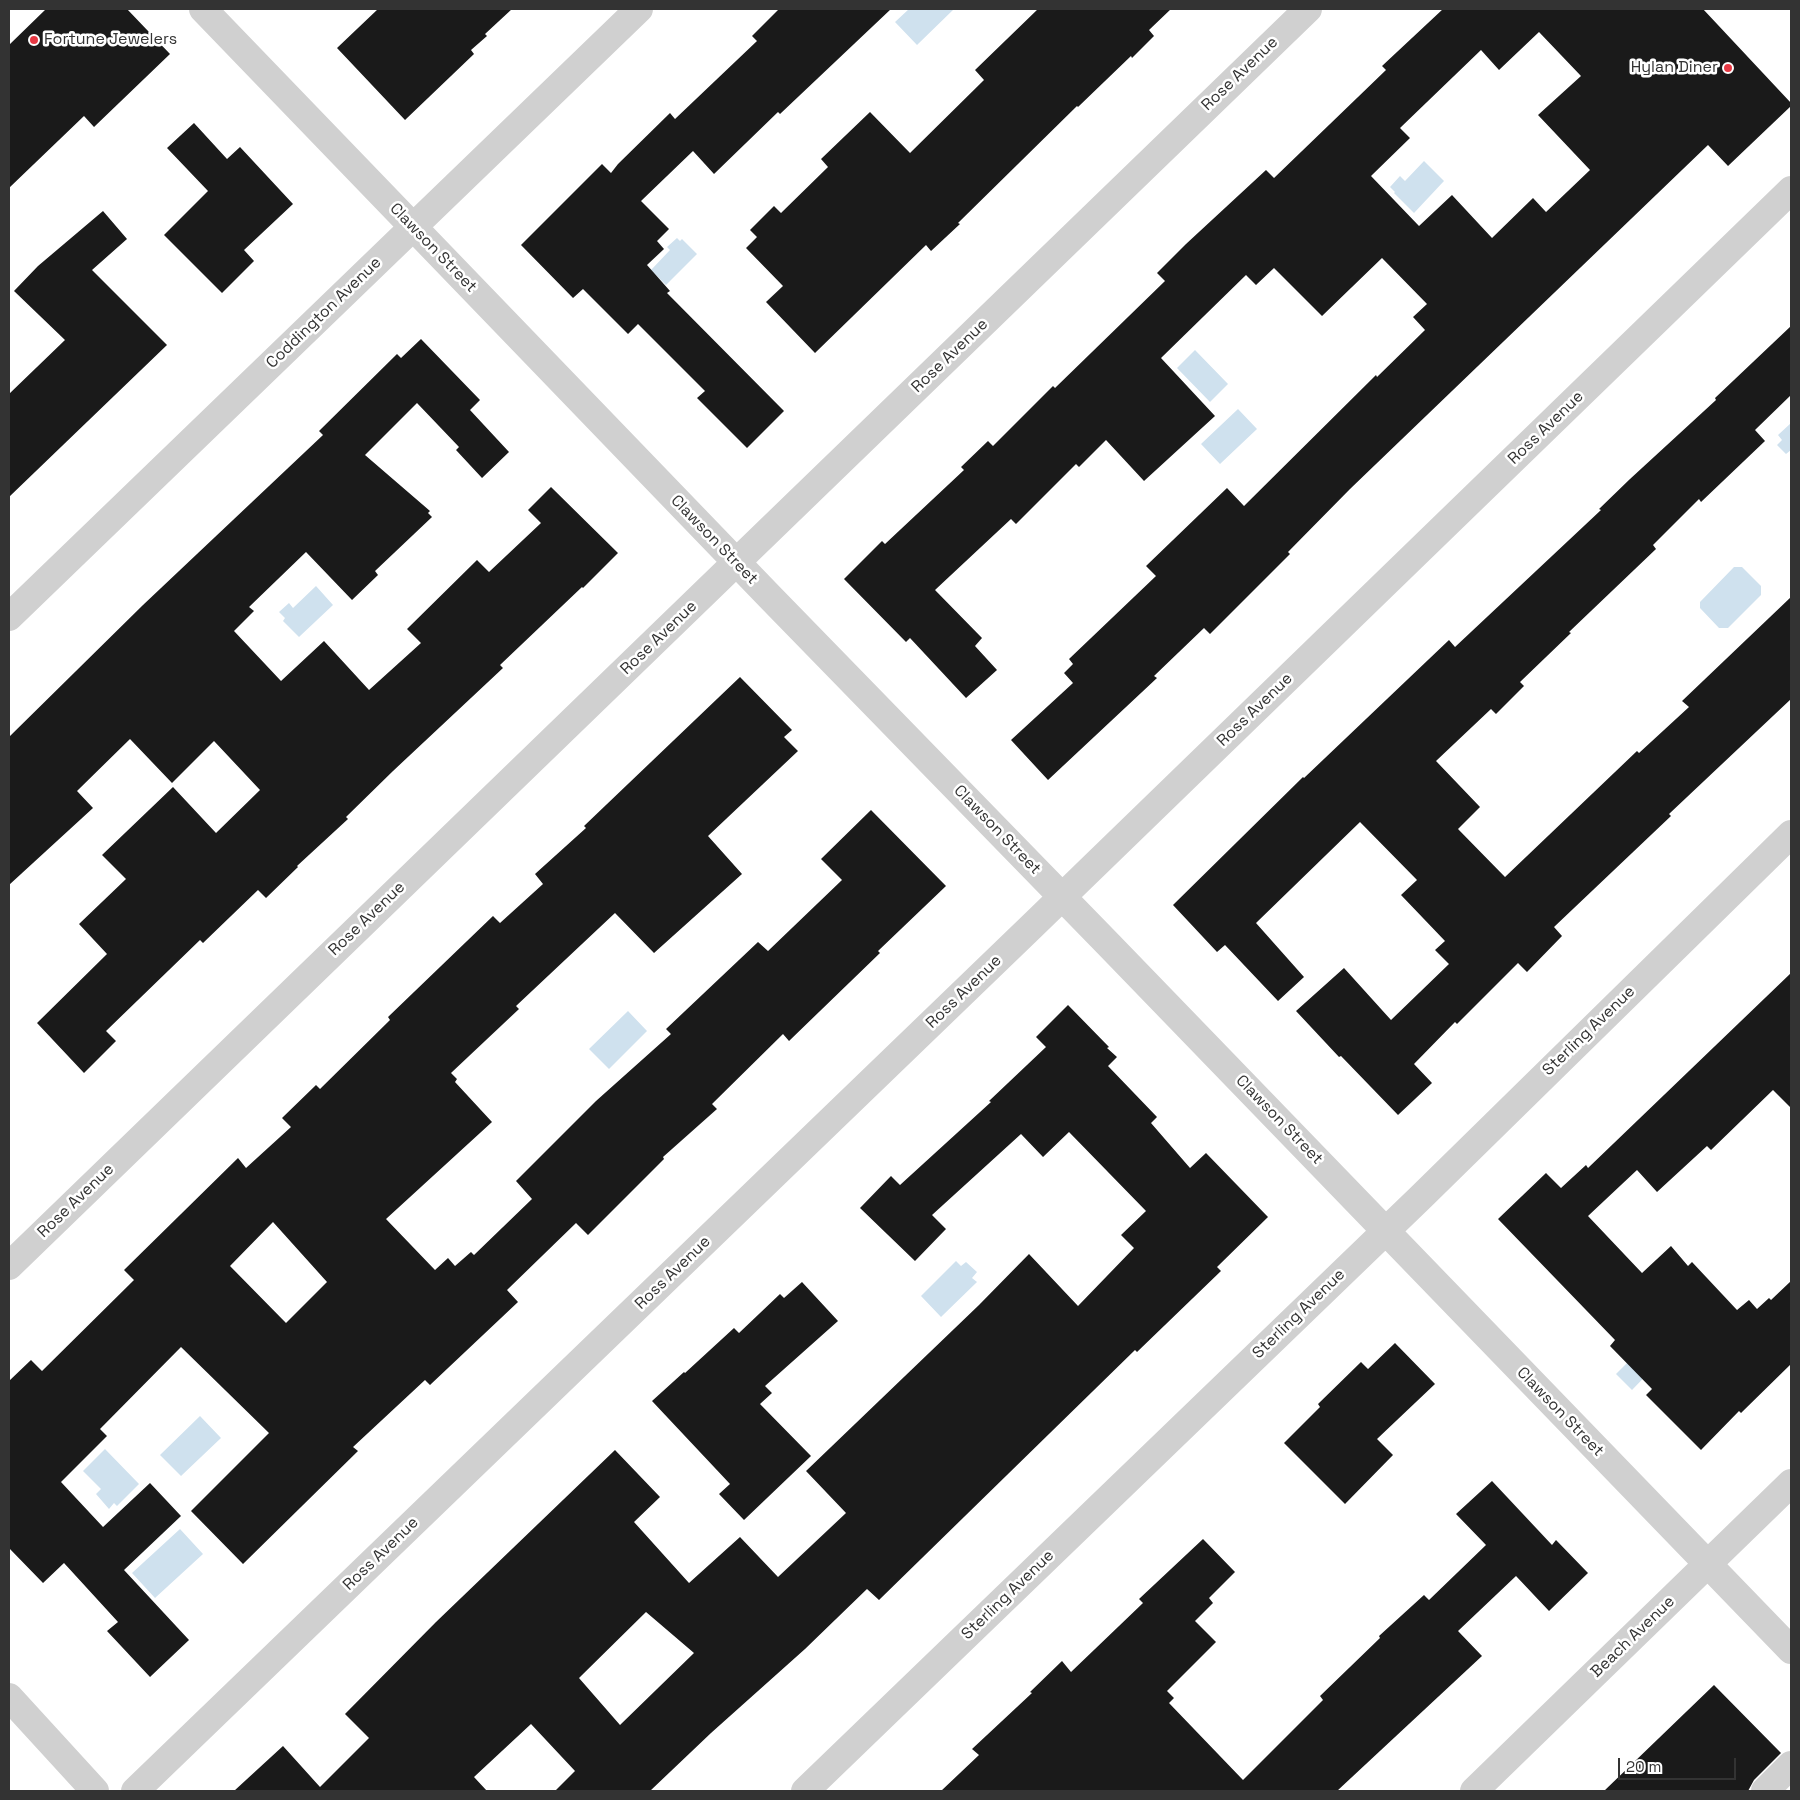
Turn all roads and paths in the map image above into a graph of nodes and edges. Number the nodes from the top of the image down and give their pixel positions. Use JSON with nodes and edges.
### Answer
{"nodes":[{"id":1,"x":203,"y":9,"type":"edge"},
{"id":2,"x":639,"y":9,"type":"edge"},
{"id":3,"x":1308,"y":9,"type":"edge"},
{"id":4,"x":1791,"y":190,"type":"edge"},
{"id":5,"x":413,"y":226,"type":"junction"},
{"id":6,"x":736,"y":562,"type":"junction"},
{"id":7,"x":9,"y":617,"type":"edge"},
{"id":8,"x":1791,"y":834,"type":"edge"},
{"id":9,"x":1062,"y":897,"type":"junction"},
{"id":10,"x":1385,"y":1230,"type":"junction"},
{"id":11,"x":9,"y":1266,"type":"edge"},
{"id":12,"x":1791,"y":1483,"type":"edge"},
{"id":13,"x":1708,"y":1564,"type":"junction"},
{"id":14,"x":1791,"y":1650,"type":"edge"},
{"id":15,"x":9,"y":1697,"type":"edge"},
{"id":16,"x":1791,"y":1765,"type":"edge"},
{"id":17,"x":95,"y":1791,"type":"edge"},
{"id":18,"x":136,"y":1791,"type":"edge"},
{"id":19,"x":805,"y":1791,"type":"edge"},
{"id":20,"x":1474,"y":1791,"type":"edge"},
{"id":21,"x":1764,"y":1791,"type":"edge"}],
"edges":[{"from":1,"to":5,"type":"street","name":"Clawson Street"},
{"from":2,"to":5,"type":"street","name":"Coddington Avenue"},
{"from":3,"to":6,"type":"street","name":"Rose Avenue"},
{"from":4,"to":9,"type":"street","name":"Ross Avenue"},
{"from":5,"to":6,"type":"street","name":"Clawson Street"},
{"from":5,"to":7,"type":"street","name":"Coddington Avenue"},
{"from":6,"to":9,"type":"street","name":"Clawson Street"},
{"from":6,"to":11,"type":"street","name":"Rose Avenue"},
{"from":8,"to":10,"type":"street","name":"Sterling Avenue"},
{"from":9,"to":10,"type":"street","name":"Clawson Street"},
{"from":9,"to":18,"type":"street","name":"Ross Avenue"},
{"from":10,"to":13,"type":"street","name":"Clawson Street"},
{"from":10,"to":19,"type":"street","name":"Sterling Avenue"},
{"from":12,"to":13,"type":"street","name":"Beach Avenue"},
{"from":13,"to":14,"type":"street","name":"Clawson Street"},
{"from":13,"to":20,"type":"street","name":"Beach Avenue"},
{"from":15,"to":17,"type":"street"},
{"from":16,"to":21,"type":"street"}]}
